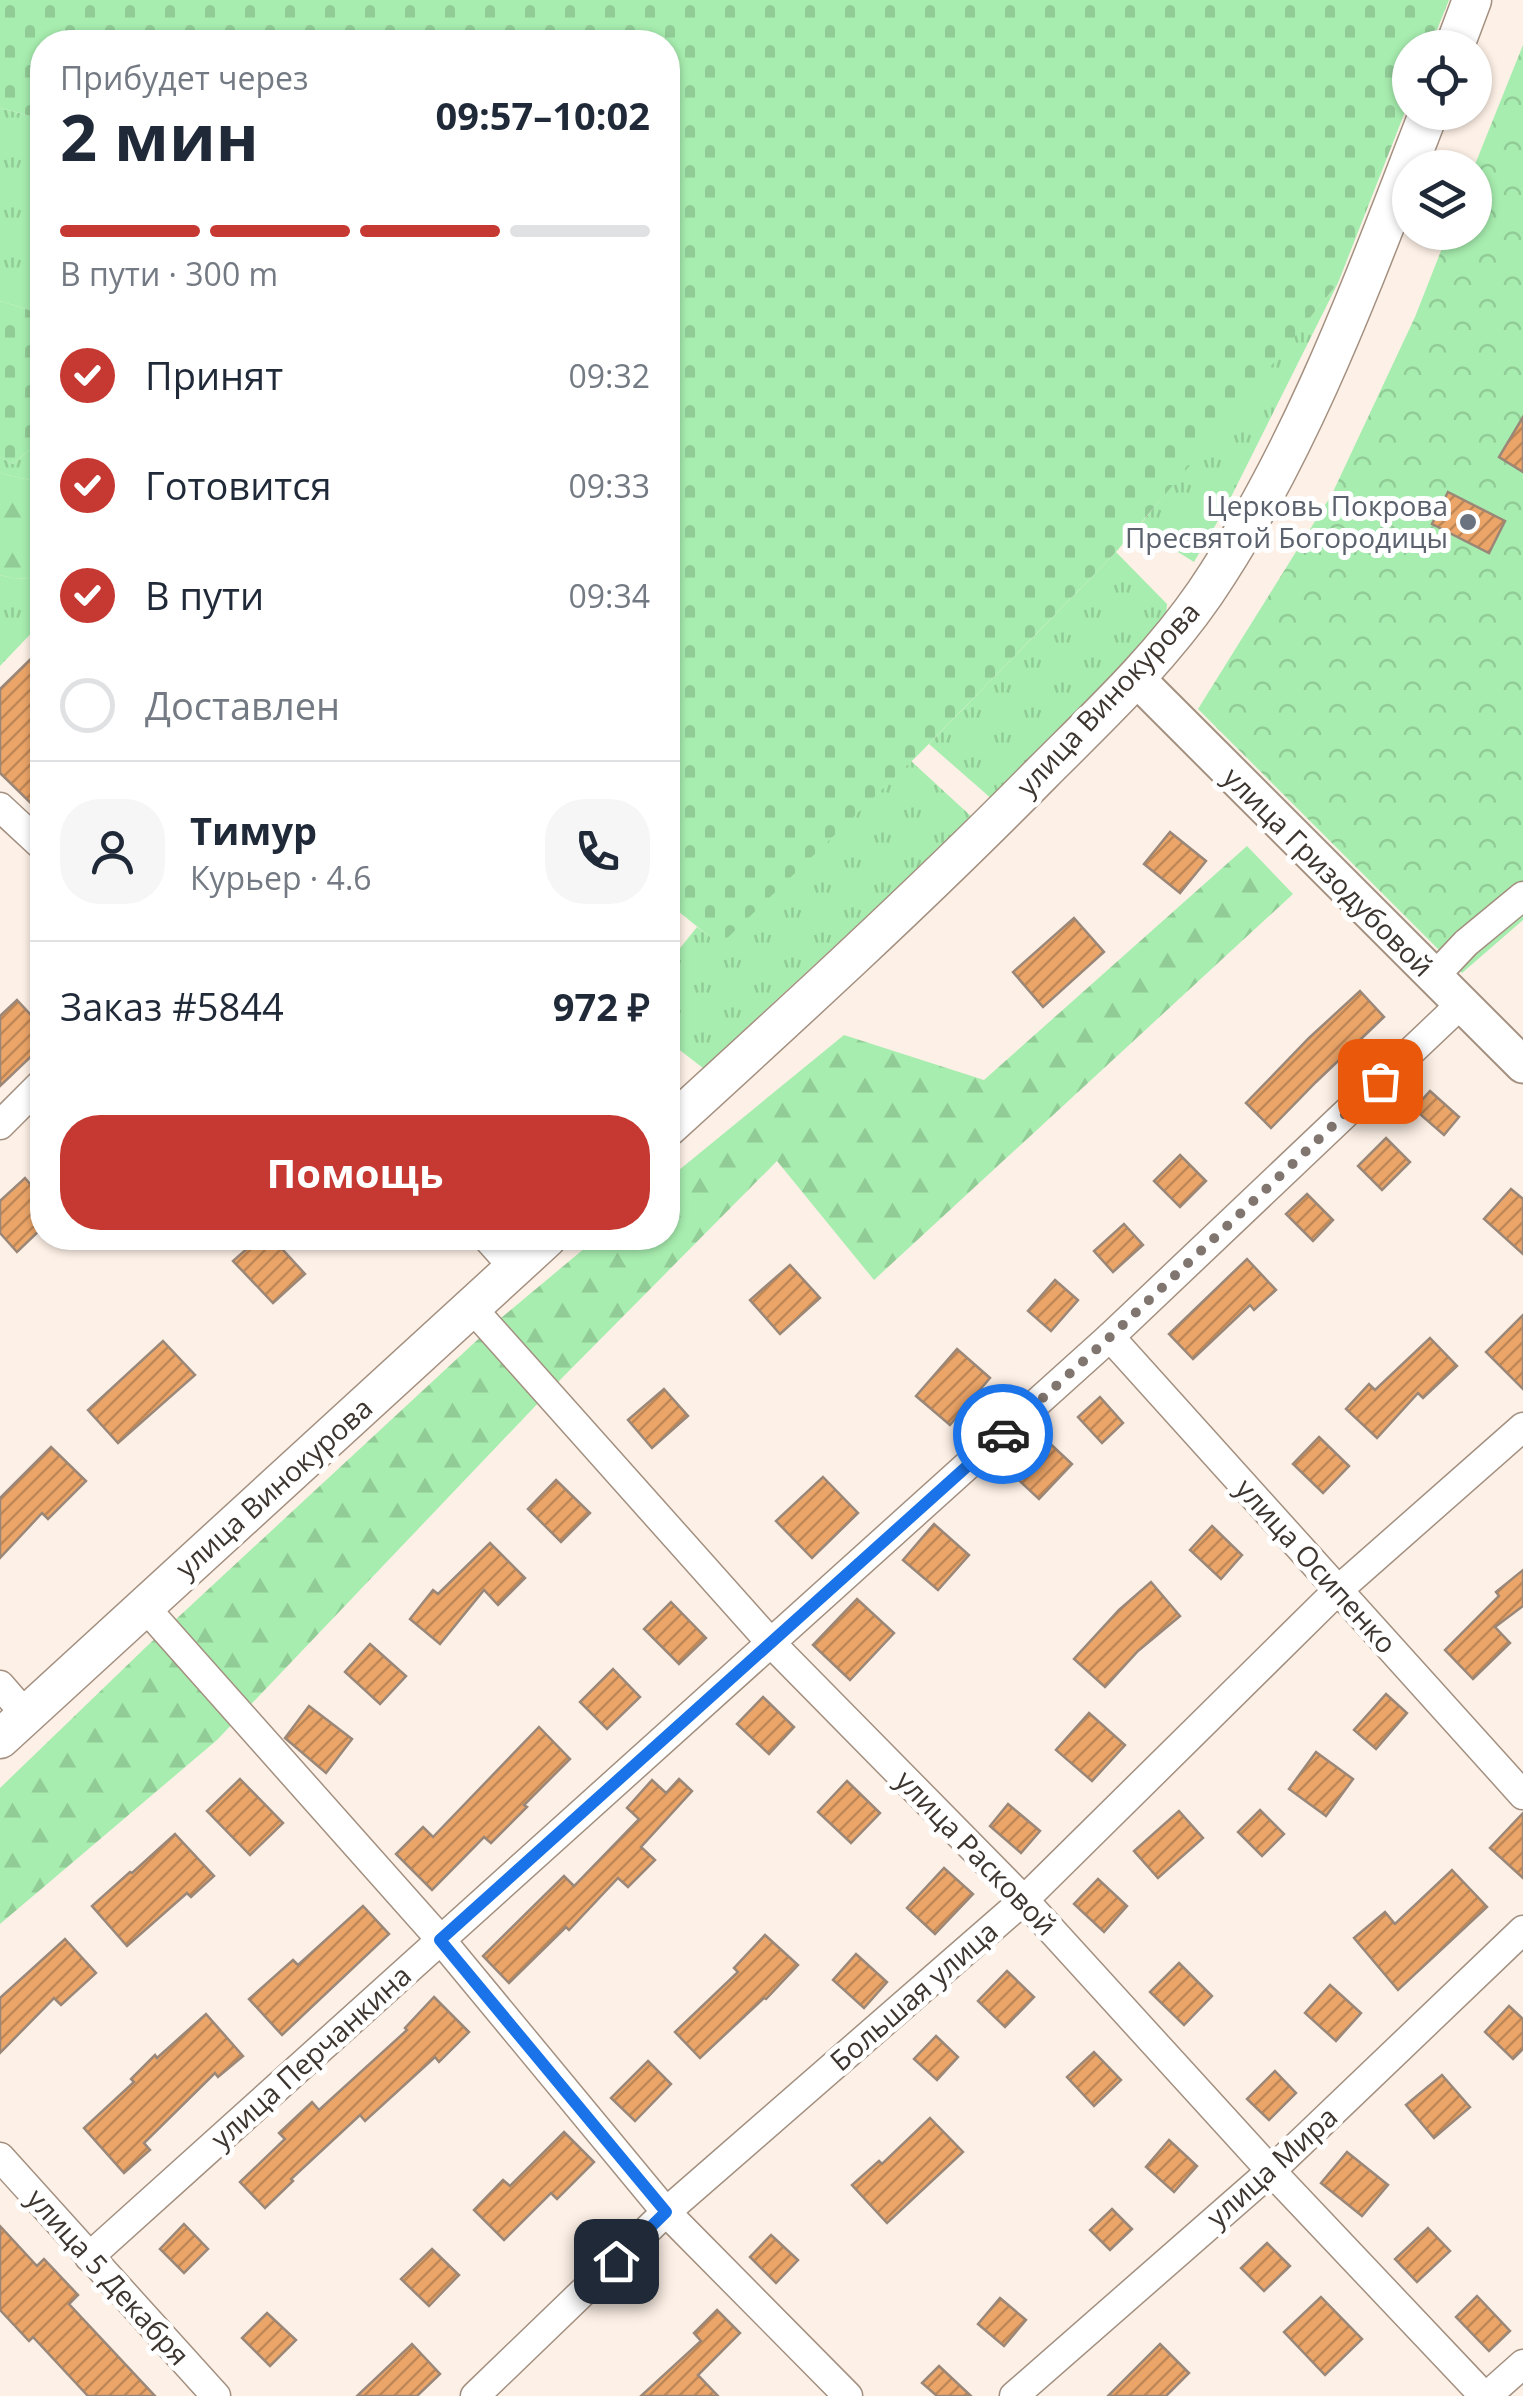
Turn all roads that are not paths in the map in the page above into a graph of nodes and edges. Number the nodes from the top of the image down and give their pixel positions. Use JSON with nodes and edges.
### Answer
{"nodes":[{"id":1,"x":1472,"y":0,"type":"edge"},
{"id":2,"x":1461,"y":30,"type":"edge"},
{"id":3,"x":1421,"y":130,"type":"edge"},
{"id":4,"x":1136,"y":678,"type":"junction"},
{"id":5,"x":0,"y":807,"type":"edge"},
{"id":6,"x":30,"y":835,"type":"edge"},
{"id":7,"x":1523,"y":896,"type":"edge"},
{"id":8,"x":1433,"y":978,"type":"junction"},
{"id":9,"x":1461,"y":1004,"type":"junction"},
{"id":10,"x":1523,"y":1065,"type":"edge"},
{"id":11,"x":30,"y":1095,"type":"edge"},
{"id":12,"x":680,"y":1117,"type":"edge"},
{"id":13,"x":0,"y":1125,"type":"edge"},
{"id":14,"x":498,"y":1250,"type":"edge"},
{"id":15,"x":534,"y":1250,"type":"edge"},
{"id":16,"x":514,"y":1268,"type":"junction"},
{"id":17,"x":472,"y":1308,"type":"junction"},
{"id":18,"x":1110,"y":1337,"type":"junction"},
{"id":19,"x":1523,"y":1427,"type":"edge"},
{"id":20,"x":1337,"y":1591,"type":"junction"},
{"id":21,"x":144,"y":1606,"type":"junction"},
{"id":22,"x":771,"y":1643,"type":"junction"},
{"id":23,"x":0,"y":1686,"type":"edge"},
{"id":24,"x":13,"y":1727,"type":"edge"},
{"id":25,"x":1523,"y":1794,"type":"edge"},
{"id":26,"x":1024,"y":1900,"type":"junction"},
{"id":27,"x":1523,"y":1930,"type":"edge"},
{"id":28,"x":440,"y":1940,"type":"junction"},
{"id":29,"x":0,"y":2157,"type":"edge"},
{"id":30,"x":1272,"y":2171,"type":"junction"},
{"id":31,"x":666,"y":2212,"type":"junction"},
{"id":32,"x":90,"y":2257,"type":"junction"},
{"id":33,"x":1523,"y":2364,"type":"edge"},
{"id":34,"x":216,"y":2396,"type":"edge"},
{"id":35,"x":475,"y":2396,"type":"edge"},
{"id":36,"x":848,"y":2396,"type":"edge"},
{"id":37,"x":1014,"y":2396,"type":"edge"},
{"id":38,"x":1486,"y":2396,"type":"edge"}],
"edges":[{"from":1,"to":2,"type":"main road"},
{"from":3,"to":4,"type":"main road","name":"улица Винокурова"},
{"from":4,"to":8,"type":"street","name":"улица Гризодубовой"},
{"from":4,"to":12,"type":"main road","name":"улица Винокурова"},
{"from":5,"to":6,"type":"street"},
{"from":7,"to":8,"type":"street"},
{"from":8,"to":9,"type":"street","name":"улица Гризодубовой"},
{"from":9,"to":10,"type":"street","name":"улица Гризодубовой"},
{"from":9,"to":18,"type":"street","name":"улица Перчанкина"},
{"from":11,"to":13,"type":"street"},
{"from":14,"to":16,"type":"street"},
{"from":15,"to":16,"type":"main road","name":"улица Винокурова"},
{"from":16,"to":17,"type":"main road","name":"улица Винокурова"},
{"from":17,"to":21,"type":"main road","name":"улица Винокурова"},
{"from":17,"to":22,"type":"street","name":"улица Расковой"},
{"from":18,"to":20,"type":"street","name":"улица Осипенко"},
{"from":18,"to":22,"type":"street","name":"улица Перчанкина"},
{"from":19,"to":20,"type":"street","name":"Большая улица"},
{"from":20,"to":25,"type":"street","name":"улица Осипенко"},
{"from":20,"to":26,"type":"street","name":"Большая улица"},
{"from":21,"to":24,"type":"main road","name":"улица Винокурова"},
{"from":21,"to":28,"type":"street"},
{"from":22,"to":26,"type":"street","name":"улица Расковой"},
{"from":22,"to":28,"type":"street","name":"улица Перчанкина"},
{"from":23,"to":24,"type":"street"},
{"from":26,"to":30,"type":"street","name":"улица Расковой"},
{"from":26,"to":31,"type":"street","name":"Большая улица"},
{"from":27,"to":30,"type":"street","name":"улица Мира"},
{"from":28,"to":31,"type":"street"},
{"from":28,"to":32,"type":"street","name":"улица Перчанкина"},
{"from":29,"to":32,"type":"street","name":"улица 5 Декабря"},
{"from":30,"to":37,"type":"street","name":"улица Мира"},
{"from":30,"to":38,"type":"street","name":"улица Расковой"},
{"from":31,"to":35,"type":"street","name":"Большая улица"},
{"from":31,"to":36,"type":"street"},
{"from":32,"to":34,"type":"street","name":"улица 5 Декабря"},
{"from":33,"to":38,"type":"street"}]}
